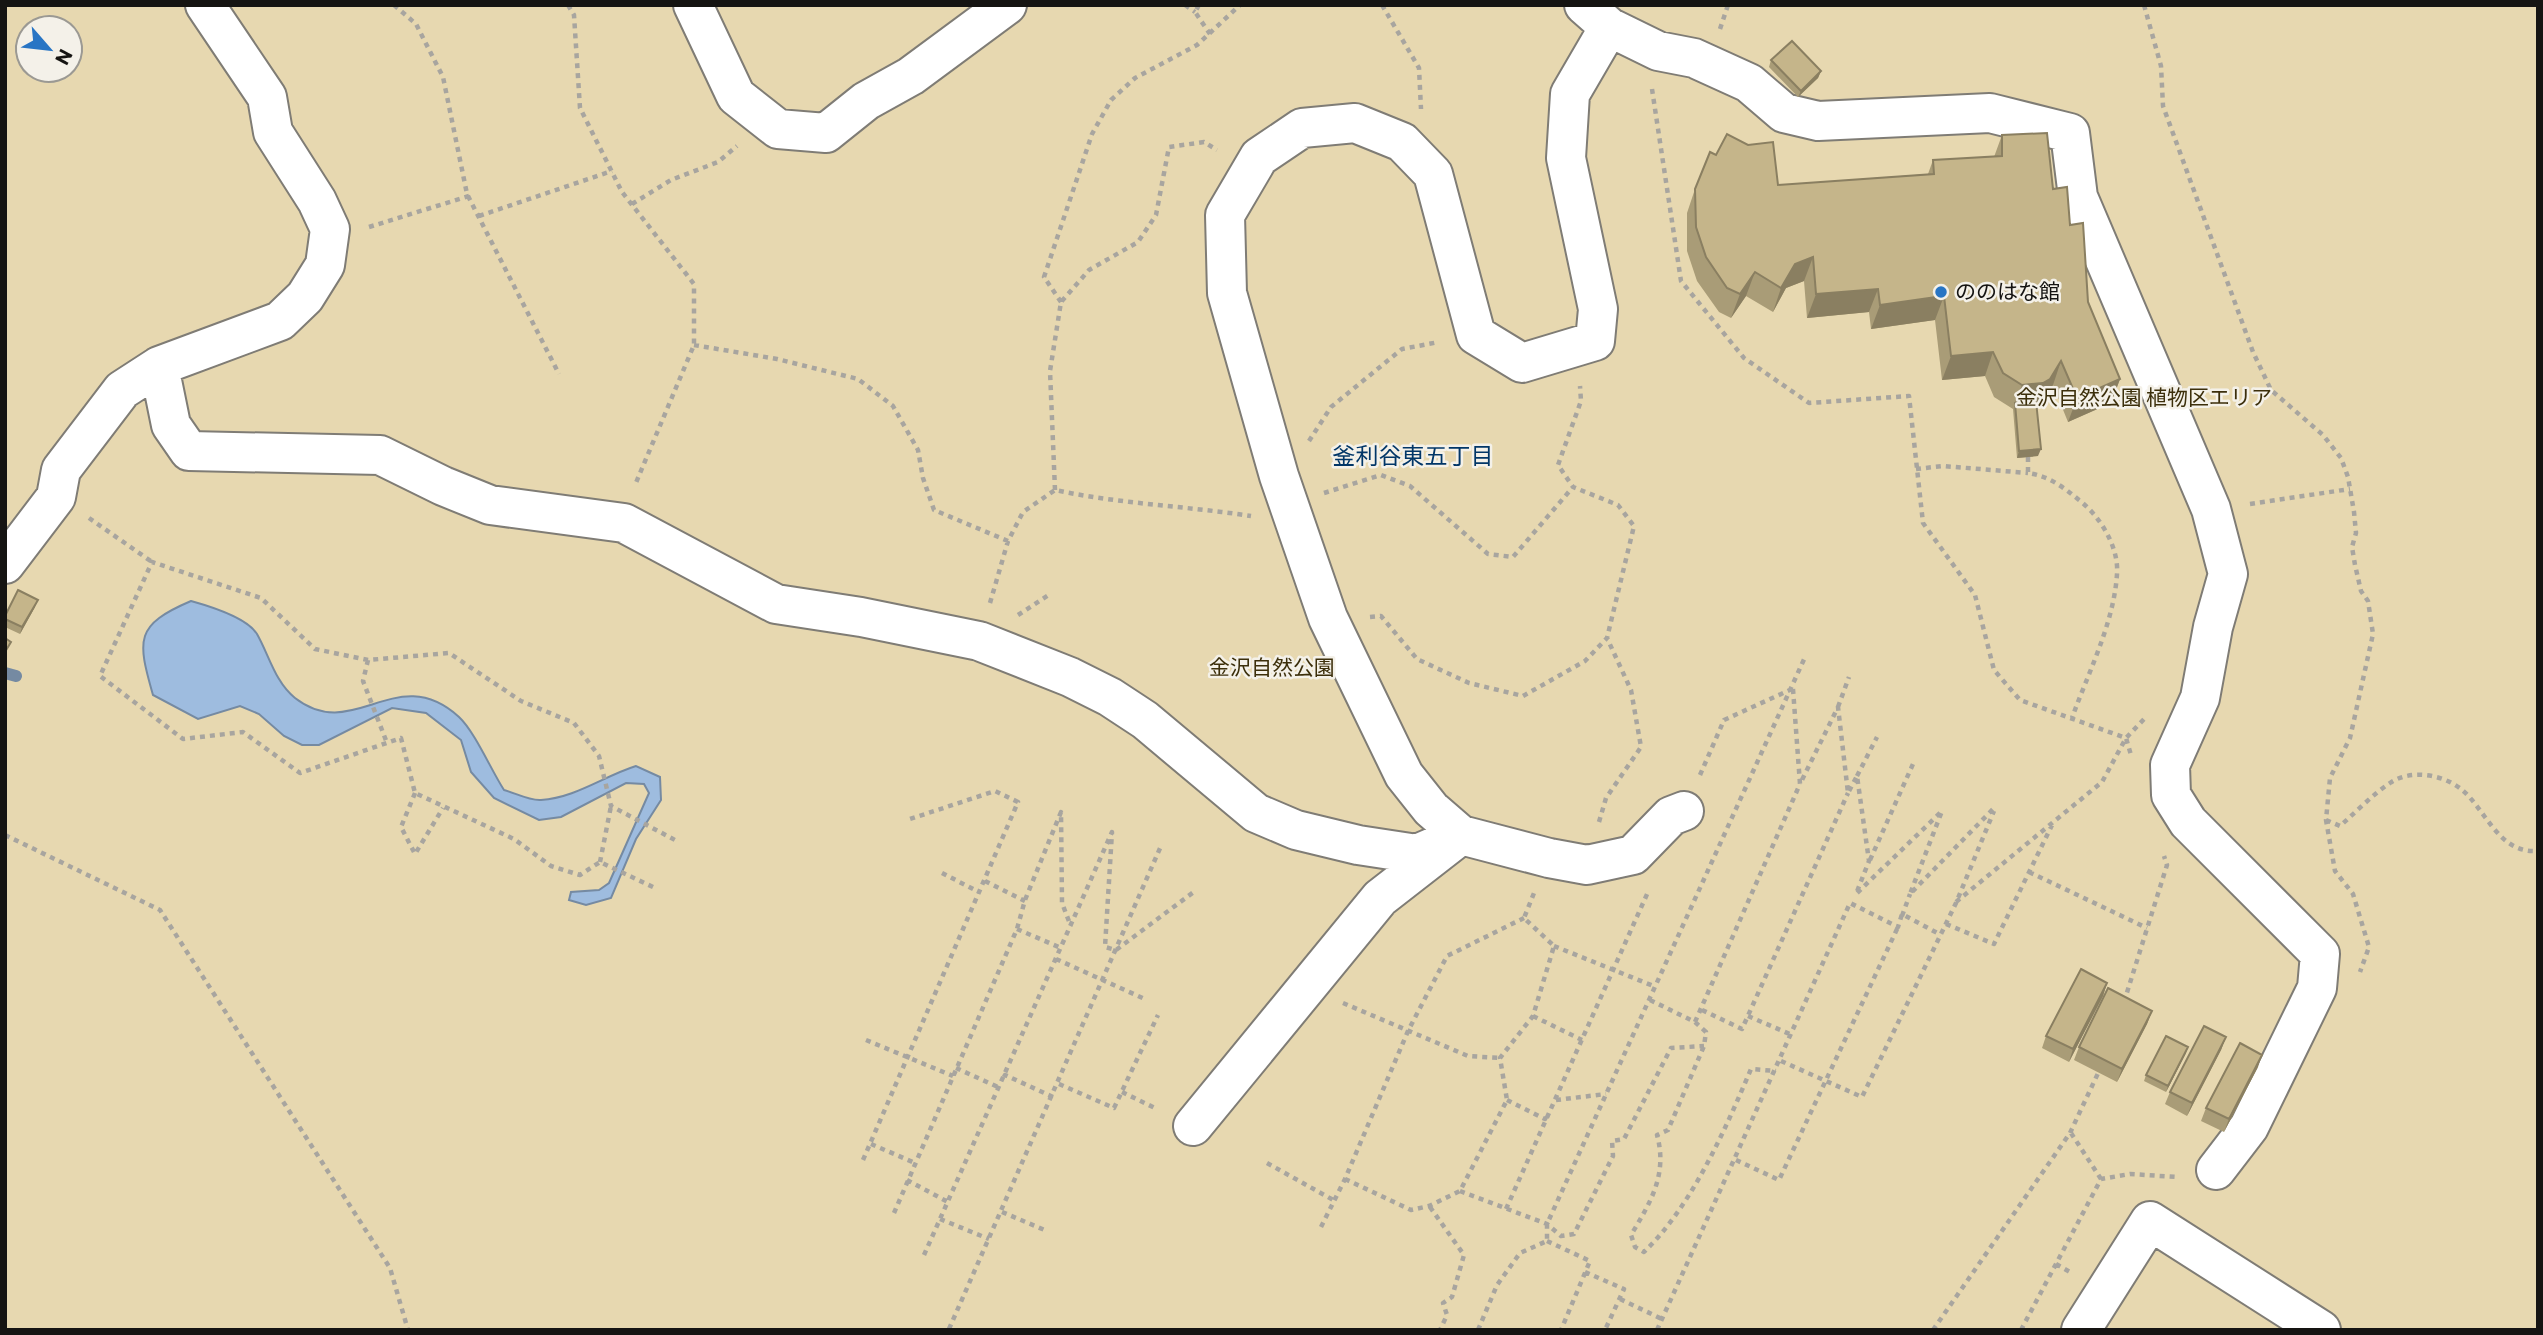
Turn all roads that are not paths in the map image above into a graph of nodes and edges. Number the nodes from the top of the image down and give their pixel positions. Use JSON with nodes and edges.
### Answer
{"nodes":[{"id":1,"x":205,"y":5,"type":"edge"},
{"id":2,"x":693,"y":5,"type":"edge"},
{"id":3,"x":1007,"y":5,"type":"edge"},
{"id":4,"x":1596,"y":16,"type":"edge"},
{"id":5,"x":159,"y":366,"type":"junction"},
{"id":6,"x":5,"y":564,"type":"edge"},
{"id":7,"x":1684,"y":811,"type":"road end"},
{"id":8,"x":1461,"y":835,"type":"junction"},
{"id":9,"x":1193,"y":1126,"type":"dead end"},
{"id":10,"x":2216,"y":1170,"type":"dead end"},
{"id":11,"x":2081,"y":1330,"type":"edge"},
{"id":12,"x":2321,"y":1330,"type":"edge"}],
"edges":[{"from":1,"to":5,"type":"lane"},
{"from":2,"to":3,"type":"lane"},
{"from":4,"to":8,"type":"lane"},
{"from":4,"to":10,"type":"lane"},
{"from":5,"to":6,"type":"lane"},
{"from":5,"to":8,"type":"lane"},
{"from":7,"to":8,"type":"lane"},
{"from":8,"to":9,"type":"lane"},
{"from":11,"to":12,"type":"lane"}]}
